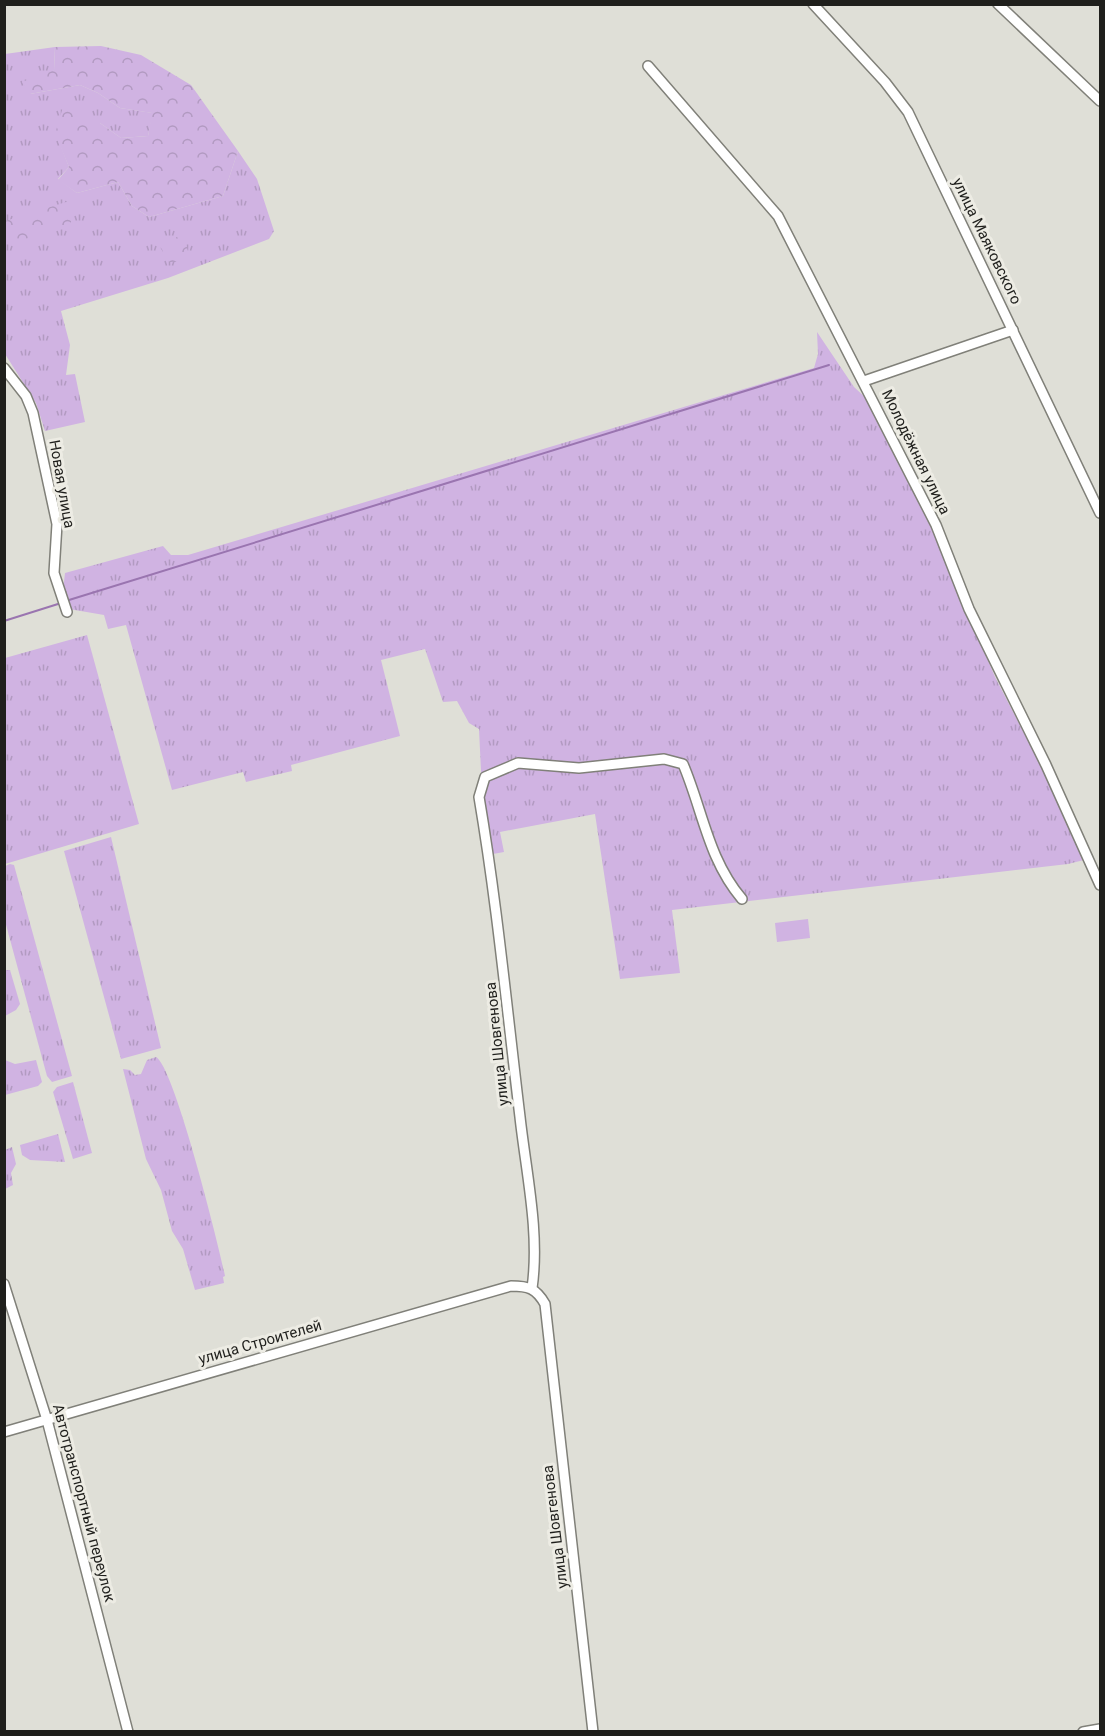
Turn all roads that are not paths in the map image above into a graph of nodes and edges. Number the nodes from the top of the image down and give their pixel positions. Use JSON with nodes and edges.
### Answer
{"nodes":[{"id":1,"x":813,"y":4,"type":"edge"},
{"id":2,"x":998,"y":4,"type":"edge"},
{"id":3,"x":648,"y":66,"type":"dead end"},
{"id":4,"x":1101,"y":101,"type":"edge"},
{"id":5,"x":1013,"y":330,"type":"junction"},
{"id":6,"x":4,"y":368,"type":"edge"},
{"id":7,"x":864,"y":381,"type":"junction"},
{"id":8,"x":1101,"y":513,"type":"edge"},
{"id":9,"x":67,"y":612,"type":"dead end"},
{"id":10,"x":1101,"y":885,"type":"edge"},
{"id":11,"x":742,"y":899,"type":"dead end"},
{"id":12,"x":4,"y":1284,"type":"edge"},
{"id":13,"x":529,"y":1287,"type":"junction"},
{"id":14,"x":47,"y":1420,"type":"junction"},
{"id":15,"x":4,"y":1432,"type":"edge"},
{"id":16,"x":1101,"y":1729,"type":"edge"},
{"id":17,"x":128,"y":1731,"type":"edge"},
{"id":18,"x":593,"y":1731,"type":"edge"},
{"id":19,"x":1083,"y":1731,"type":"edge"}],
"edges":[{"from":1,"to":5,"type":"street","name":"улица Маяковского"},
{"from":2,"to":4,"type":"street"},
{"from":3,"to":7,"type":"street","name":"Молодёжная улица"},
{"from":5,"to":7,"type":"street"},
{"from":5,"to":8,"type":"street","name":"улица Маяковского"},
{"from":6,"to":9,"type":"street","name":"Новая улица"},
{"from":7,"to":10,"type":"street","name":"Молодёжная улица"},
{"from":11,"to":13,"type":"street","name":"улица Шовгенова"},
{"from":12,"to":14,"type":"street","name":"Автотранспортный переулок"},
{"from":13,"to":14,"type":"street","name":"улица Строителей"},
{"from":13,"to":18,"type":"street","name":"улица Шовгенова"},
{"from":14,"to":15,"type":"street","name":"улица Строителей"},
{"from":14,"to":17,"type":"street","name":"Автотранспортный переулок"},
{"from":16,"to":19,"type":"street"}]}
